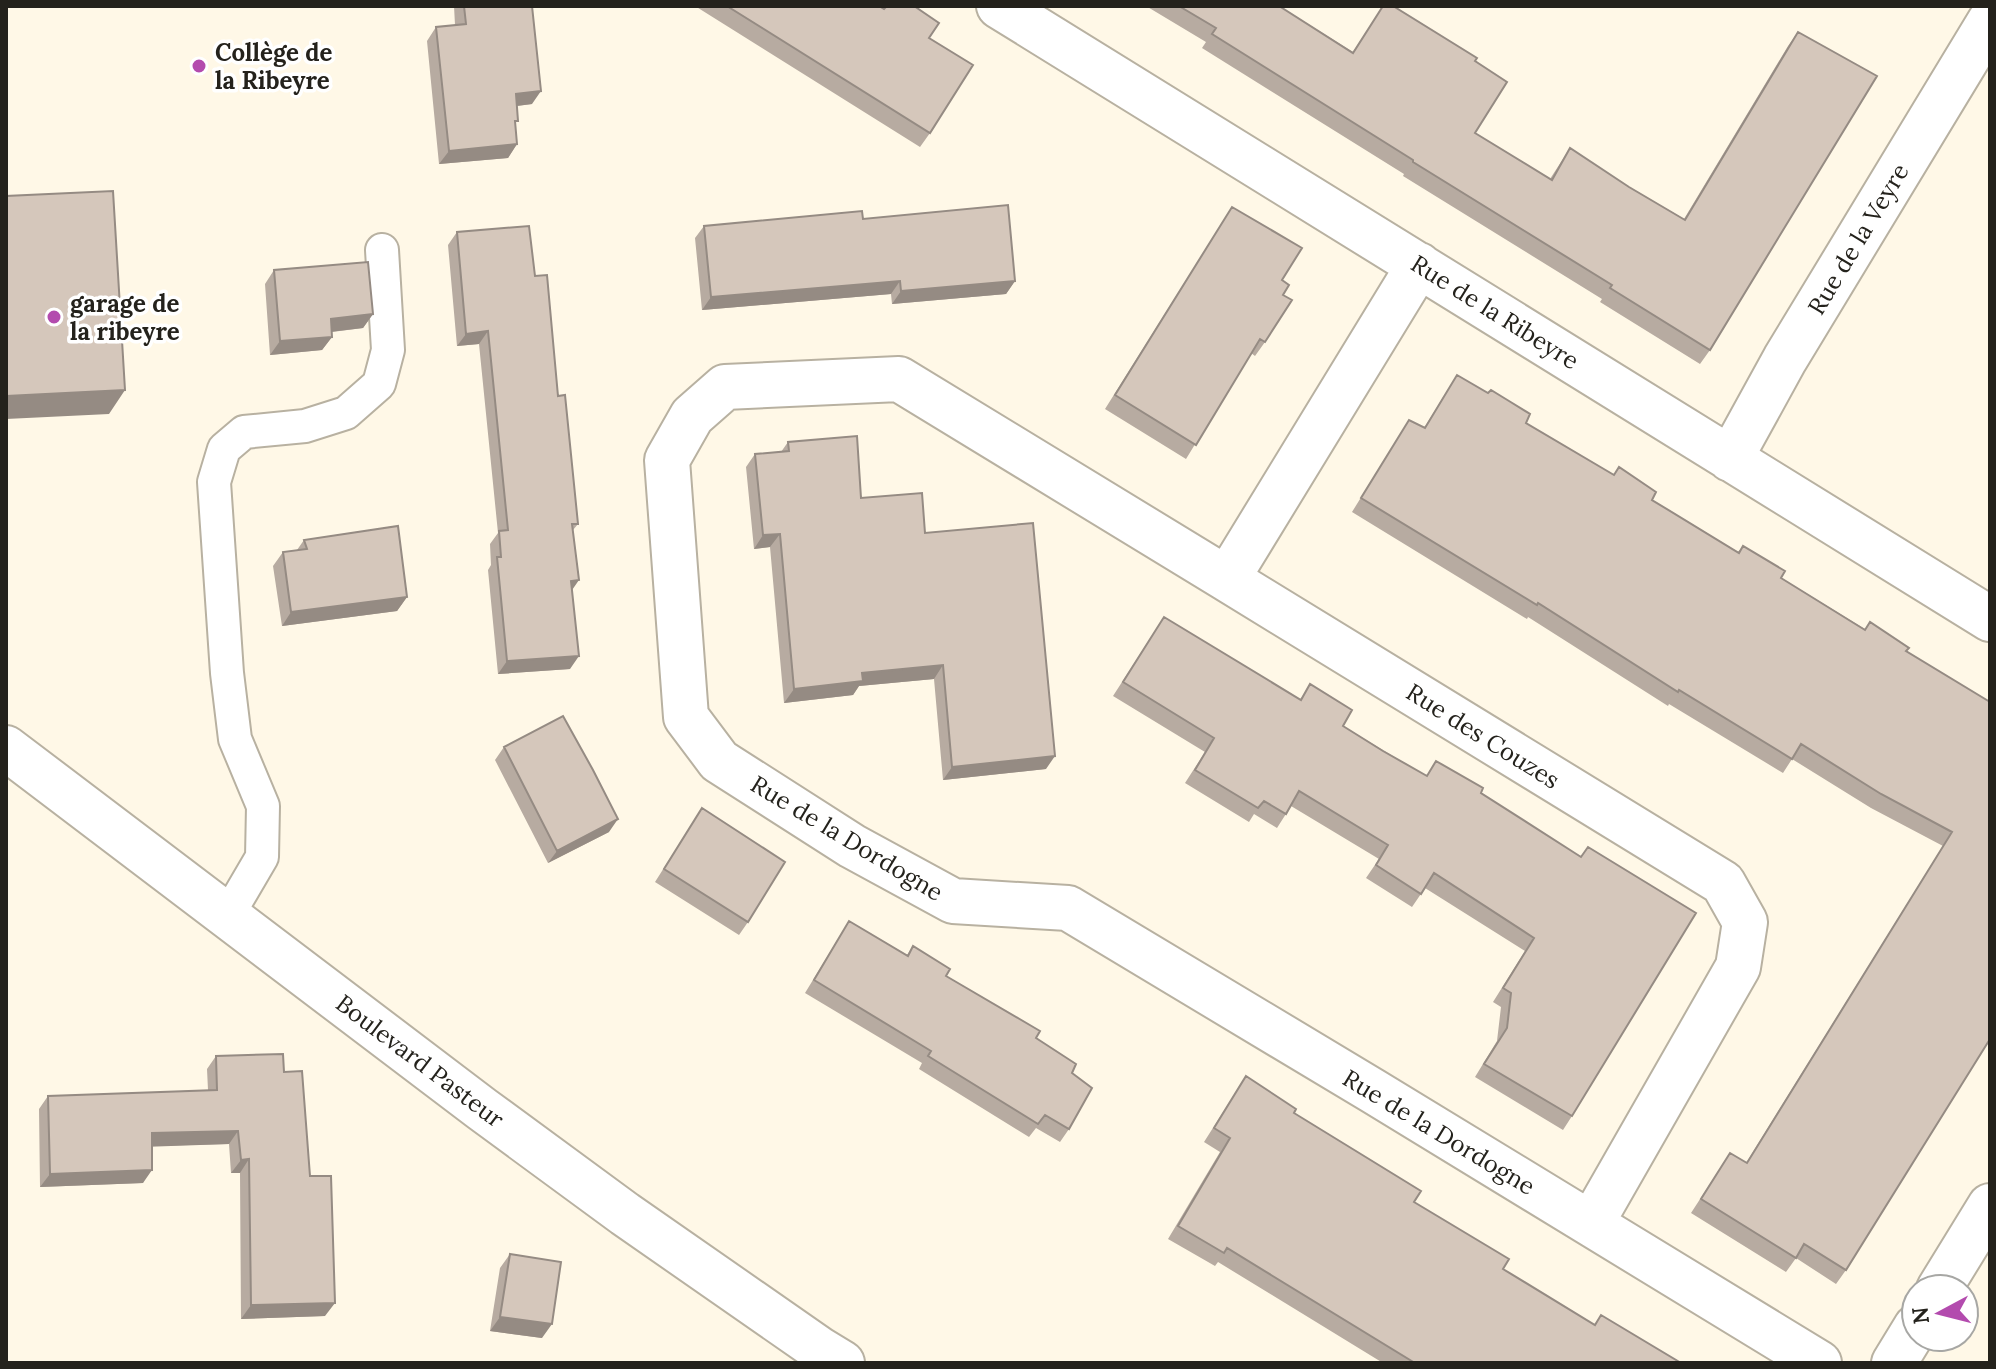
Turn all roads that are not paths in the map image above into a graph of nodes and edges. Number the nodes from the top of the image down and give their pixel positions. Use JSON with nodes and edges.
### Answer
{"nodes":[{"id":1,"x":999,"y":6,"type":"edge"},
{"id":2,"x":1990,"y":21,"type":"edge"},
{"id":3,"x":382,"y":250,"type":"dead end"},
{"id":4,"x":1419,"y":265,"type":"junction"},
{"id":5,"x":1730,"y":459,"type":"junction"},
{"id":6,"x":1227,"y":579,"type":"junction"},
{"id":7,"x":1990,"y":619,"type":"edge"},
{"id":8,"x":6,"y":748,"type":"edge"},
{"id":9,"x":228,"y":915,"type":"junction"},
{"id":10,"x":1990,"y":1206,"type":"edge"},
{"id":11,"x":1591,"y":1224,"type":"junction"},
{"id":12,"x":1949,"y":1273,"type":"edge"},
{"id":13,"x":842,"y":1363,"type":"edge"},
{"id":14,"x":1819,"y":1363,"type":"edge"}],
"edges":[{"from":1,"to":4,"type":"street","name":"Rue de la Ribeyre"},
{"from":2,"to":5,"type":"street","name":"Rue de la Veyre"},
{"from":3,"to":9,"type":"lane"},
{"from":4,"to":5,"type":"street","name":"Rue de la Ribeyre"},
{"from":4,"to":6,"type":"street"},
{"from":5,"to":7,"type":"street","name":"Rue de la Ribeyre"},
{"from":6,"to":11,"type":"street","name":"Rue des Couzes"},
{"from":6,"to":11,"type":"street","name":"Rue de la Dordogne"},
{"from":8,"to":9,"type":"street","name":"Boulevard Pasteur"},
{"from":9,"to":13,"type":"street","name":"Boulevard Pasteur"},
{"from":10,"to":12,"type":"street"},
{"from":11,"to":14,"type":"street","name":"Rue de la Dordogne"}]}
